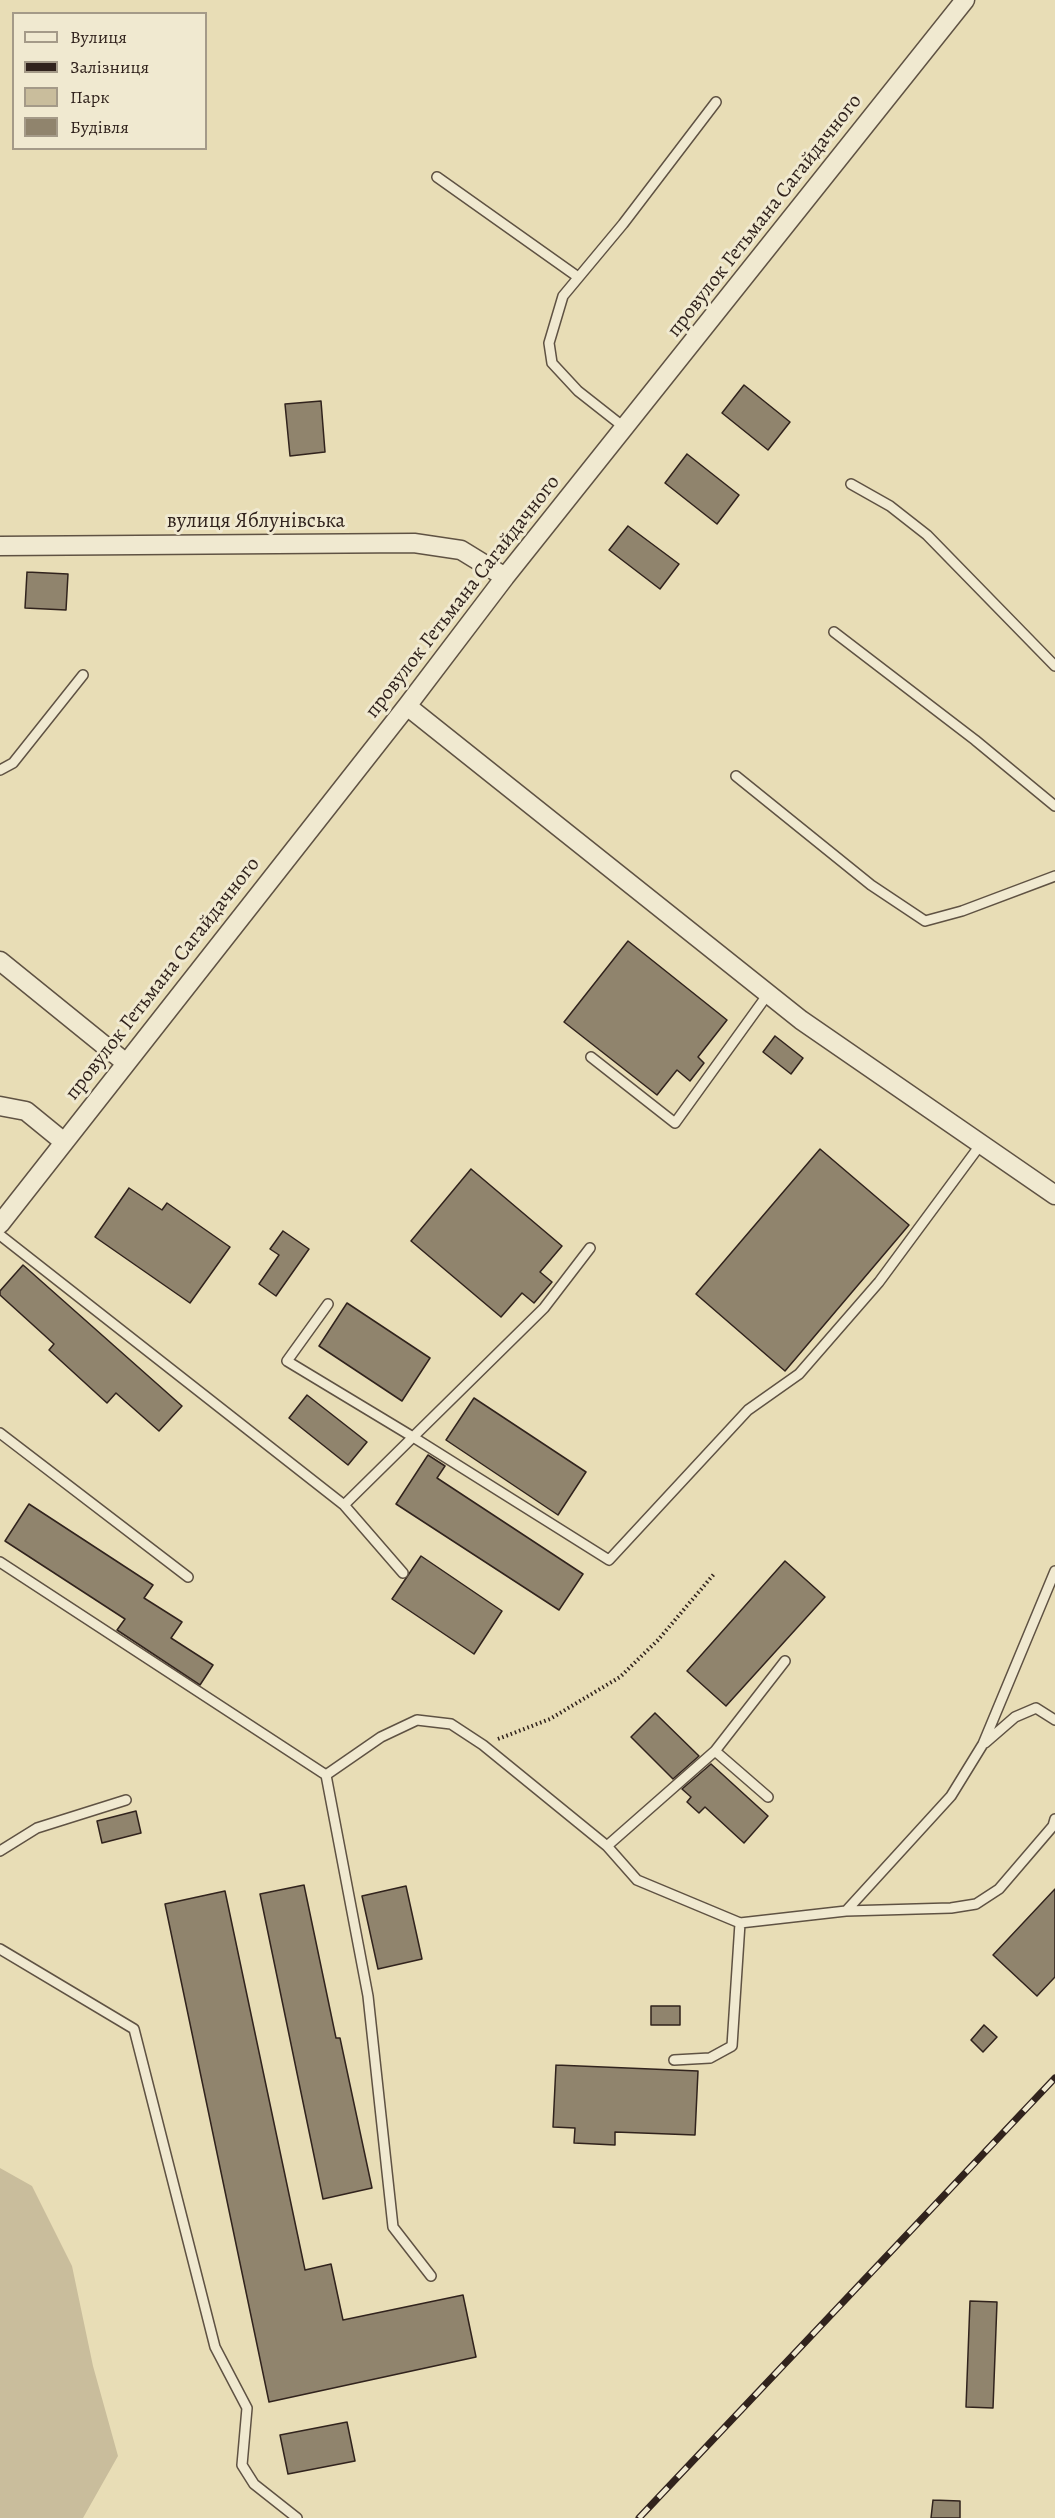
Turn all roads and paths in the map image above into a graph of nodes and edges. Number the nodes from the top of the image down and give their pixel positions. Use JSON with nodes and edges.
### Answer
{"nodes":[{"id":1,"x":965,"y":0,"type":"edge"},
{"id":2,"x":716,"y":102,"type":"dead end"},
{"id":3,"x":436,"y":177,"type":"dead end"},
{"id":4,"x":578,"y":277,"type":"junction"},
{"id":5,"x":625,"y":428,"type":"junction"},
{"id":6,"x":851,"y":484,"type":"dead end"},
{"id":7,"x":0,"y":546,"type":"edge"},
{"id":8,"x":504,"y":577,"type":"junction"},
{"id":9,"x":834,"y":632,"type":"dead end"},
{"id":10,"x":1055,"y":666,"type":"edge"},
{"id":11,"x":83,"y":675,"type":"dead end"},
{"id":12,"x":407,"y":706,"type":"junction"},
{"id":13,"x":0,"y":770,"type":"edge"},
{"id":14,"x":736,"y":776,"type":"dead end"},
{"id":15,"x":1055,"y":806,"type":"edge"},
{"id":16,"x":1055,"y":876,"type":"edge"},
{"id":17,"x":0,"y":961,"type":"edge"},
{"id":18,"x":768,"y":994,"type":"junction"},
{"id":19,"x":591,"y":1057,"type":"dead end"},
{"id":20,"x":126,"y":1063,"type":"junction"},
{"id":21,"x":0,"y":1106,"type":"edge"},
{"id":22,"x":63,"y":1142,"type":"junction"},
{"id":23,"x":981,"y":1144,"type":"junction"},
{"id":24,"x":1055,"y":1195,"type":"edge"},
{"id":25,"x":0,"y":1224,"type":"edge"},
{"id":26,"x":0,"y":1235,"type":"edge"},
{"id":27,"x":590,"y":1248,"type":"dead end"},
{"id":28,"x":328,"y":1304,"type":"dead end"},
{"id":29,"x":0,"y":1433,"type":"edge"},
{"id":30,"x":413,"y":1437,"type":"junction"},
{"id":31,"x":344,"y":1505,"type":"junction"},
{"id":32,"x":0,"y":1562,"type":"edge"},
{"id":33,"x":1055,"y":1572,"type":"edge"},
{"id":34,"x":403,"y":1574,"type":"dead end"},
{"id":35,"x":714,"y":1574,"type":"dead end"},
{"id":36,"x":188,"y":1577,"type":"dead end"},
{"id":37,"x":785,"y":1661,"type":"dead end"},
{"id":38,"x":1055,"y":1720,"type":"edge"},
{"id":39,"x":983,"y":1744,"type":"junction"},
{"id":40,"x":483,"y":1745,"type":"junction"},
{"id":41,"x":715,"y":1751,"type":"junction"},
{"id":42,"x":326,"y":1775,"type":"junction"},
{"id":43,"x":768,"y":1797,"type":"dead end"},
{"id":44,"x":126,"y":1800,"type":"dead end"},
{"id":45,"x":1055,"y":1819,"type":"edge"},
{"id":46,"x":607,"y":1846,"type":"junction"},
{"id":47,"x":0,"y":1851,"type":"edge"},
{"id":48,"x":846,"y":1911,"type":"junction"},
{"id":49,"x":740,"y":1923,"type":"junction"},
{"id":50,"x":0,"y":1949,"type":"edge"},
{"id":51,"x":674,"y":2060,"type":"dead end"},
{"id":52,"x":431,"y":2276,"type":"dead end"},
{"id":53,"x":297,"y":2518,"type":"edge"}],
"edges":[{"from":1,"to":5,"type":"street","name":"провулок Гетьмана Сагайдачного"},
{"from":2,"to":4,"type":"lane"},
{"from":3,"to":4,"type":"lane"},
{"from":4,"to":5,"type":"lane"},
{"from":5,"to":8,"type":"street","name":"провулок Гетьмана Сагайдачного"},
{"from":6,"to":10,"type":"lane"},
{"from":7,"to":8,"type":"street","name":"вулиця Яблунівська"},
{"from":8,"to":12,"type":"street","name":"провулок Гетьмана Сагайдачного"},
{"from":9,"to":15,"type":"lane"},
{"from":11,"to":13,"type":"lane"},
{"from":12,"to":18,"type":"street"},
{"from":12,"to":20,"type":"street","name":"провулок Гетьмана Сагайдачного"},
{"from":14,"to":16,"type":"lane"},
{"from":17,"to":20,"type":"street"},
{"from":18,"to":19,"type":"lane"},
{"from":18,"to":23,"type":"street"},
{"from":20,"to":22,"type":"street","name":"провулок Гетьмана Сагайдачного"},
{"from":21,"to":22,"type":"street"},
{"from":22,"to":25,"type":"street","name":"провулок Гетьмана Сагайдачного"},
{"from":23,"to":24,"type":"street"},
{"from":23,"to":30,"type":"lane"},
{"from":26,"to":31,"type":"lane"},
{"from":27,"to":30,"type":"lane"},
{"from":28,"to":30,"type":"lane"},
{"from":29,"to":36,"type":"lane"},
{"from":30,"to":31,"type":"lane"},
{"from":31,"to":34,"type":"lane"},
{"from":32,"to":42,"type":"lane"},
{"from":33,"to":39,"type":"lane"},
{"from":35,"to":40,"type":"path"},
{"from":37,"to":41,"type":"lane"},
{"from":38,"to":39,"type":"lane"},
{"from":39,"to":48,"type":"lane"},
{"from":40,"to":42,"type":"lane"},
{"from":40,"to":46,"type":"lane"},
{"from":41,"to":43,"type":"lane"},
{"from":41,"to":46,"type":"lane"},
{"from":42,"to":52,"type":"lane"},
{"from":44,"to":47,"type":"lane"},
{"from":45,"to":48,"type":"lane"},
{"from":46,"to":49,"type":"lane"},
{"from":48,"to":49,"type":"lane"},
{"from":49,"to":51,"type":"lane"},
{"from":50,"to":53,"type":"lane"}]}
